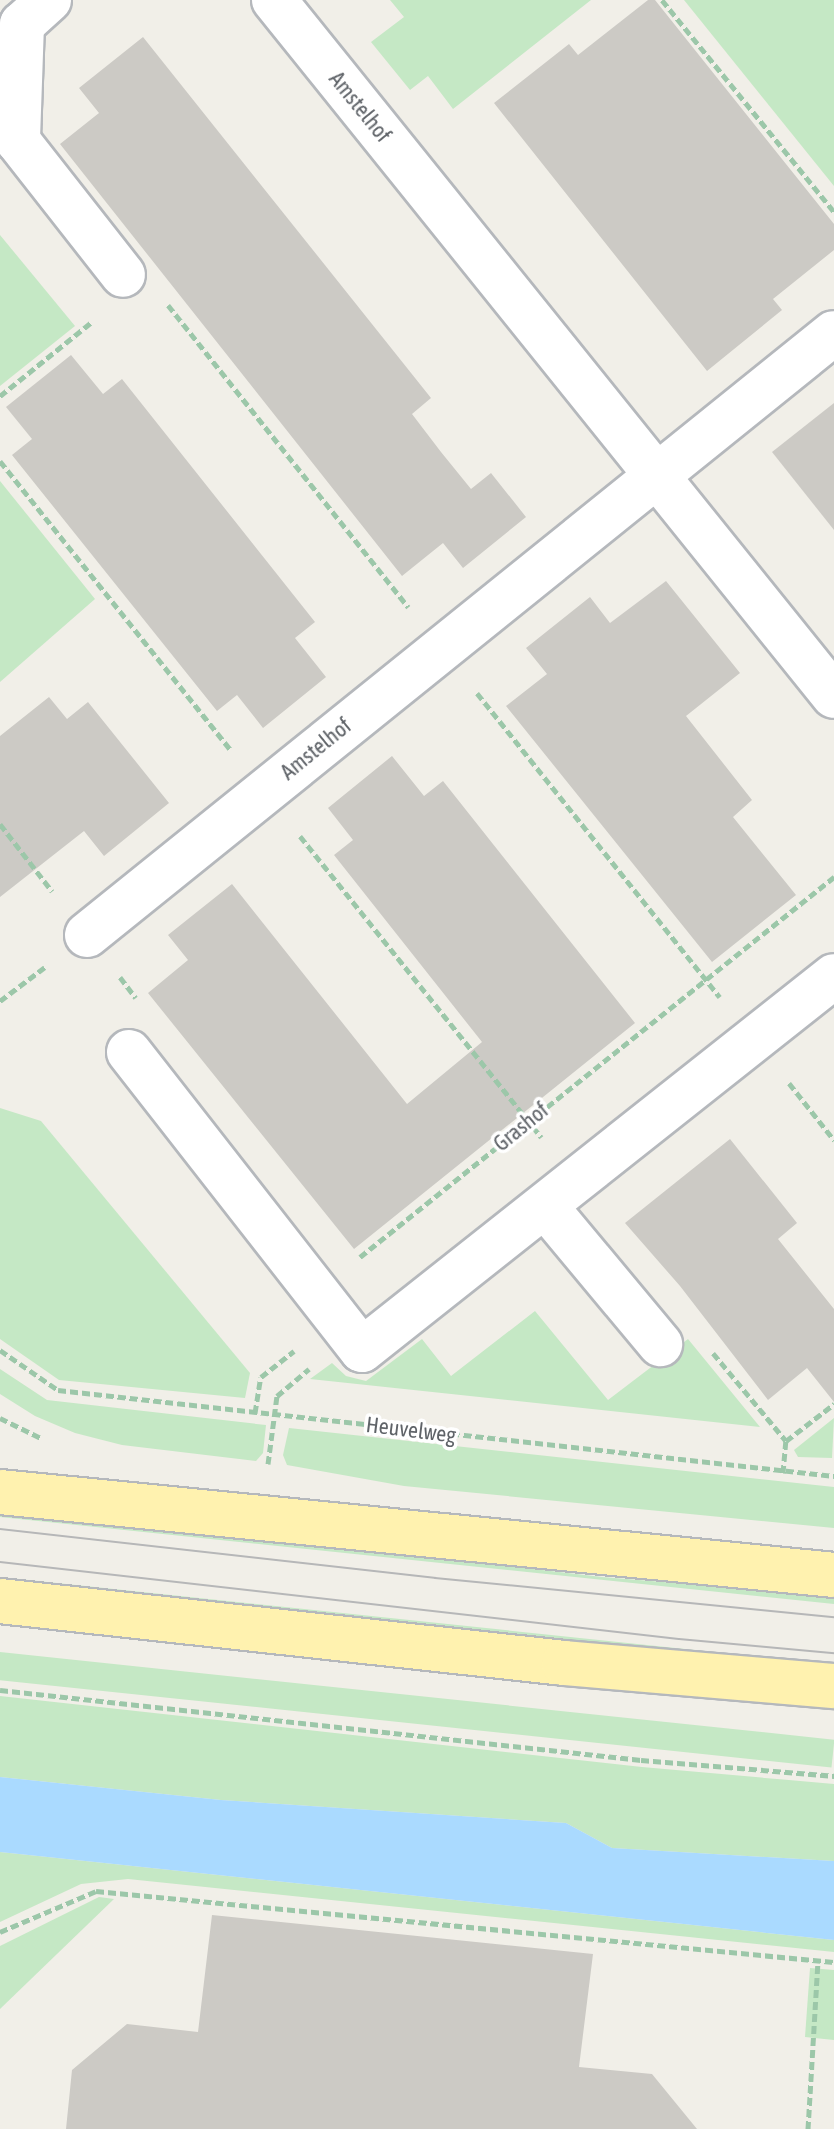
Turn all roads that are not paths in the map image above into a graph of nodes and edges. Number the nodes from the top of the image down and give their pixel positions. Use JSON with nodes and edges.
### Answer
{"nodes":[{"id":1,"x":49,"y":0,"type":"edge"},
{"id":2,"x":274,"y":0,"type":"edge"},
{"id":3,"x":123,"y":275,"type":"road end"},
{"id":4,"x":834,"y":333,"type":"edge"},
{"id":5,"x":656,"y":476,"type":"junction"},
{"id":6,"x":834,"y":696,"type":"edge"},
{"id":7,"x":87,"y":935,"type":"road end"},
{"id":8,"x":834,"y":976,"type":"edge"},
{"id":9,"x":129,"y":1052,"type":"dead end"},
{"id":10,"x":545,"y":1206,"type":"junction"},
{"id":11,"x":660,"y":1344,"type":"road end"},
{"id":12,"x":0,"y":1492,"type":"edge"},
{"id":13,"x":834,"y":1575,"type":"edge"},
{"id":14,"x":0,"y":1601,"type":"edge"},
{"id":15,"x":834,"y":1686,"type":"edge"}],
"edges":[{"from":1,"to":3,"type":"street"},
{"from":2,"to":5,"type":"street","name":"Amstelhof"},
{"from":4,"to":5,"type":"street","name":"Amstelhof"},
{"from":5,"to":6,"type":"street","name":"Amstelhof"},
{"from":5,"to":7,"type":"street","name":"Amstelhof"},
{"from":8,"to":10,"type":"street"},
{"from":9,"to":10,"type":"street"},
{"from":10,"to":11,"type":"street"},
{"from":12,"to":13,"type":"main road"},
{"from":14,"to":15,"type":"main road"}]}
